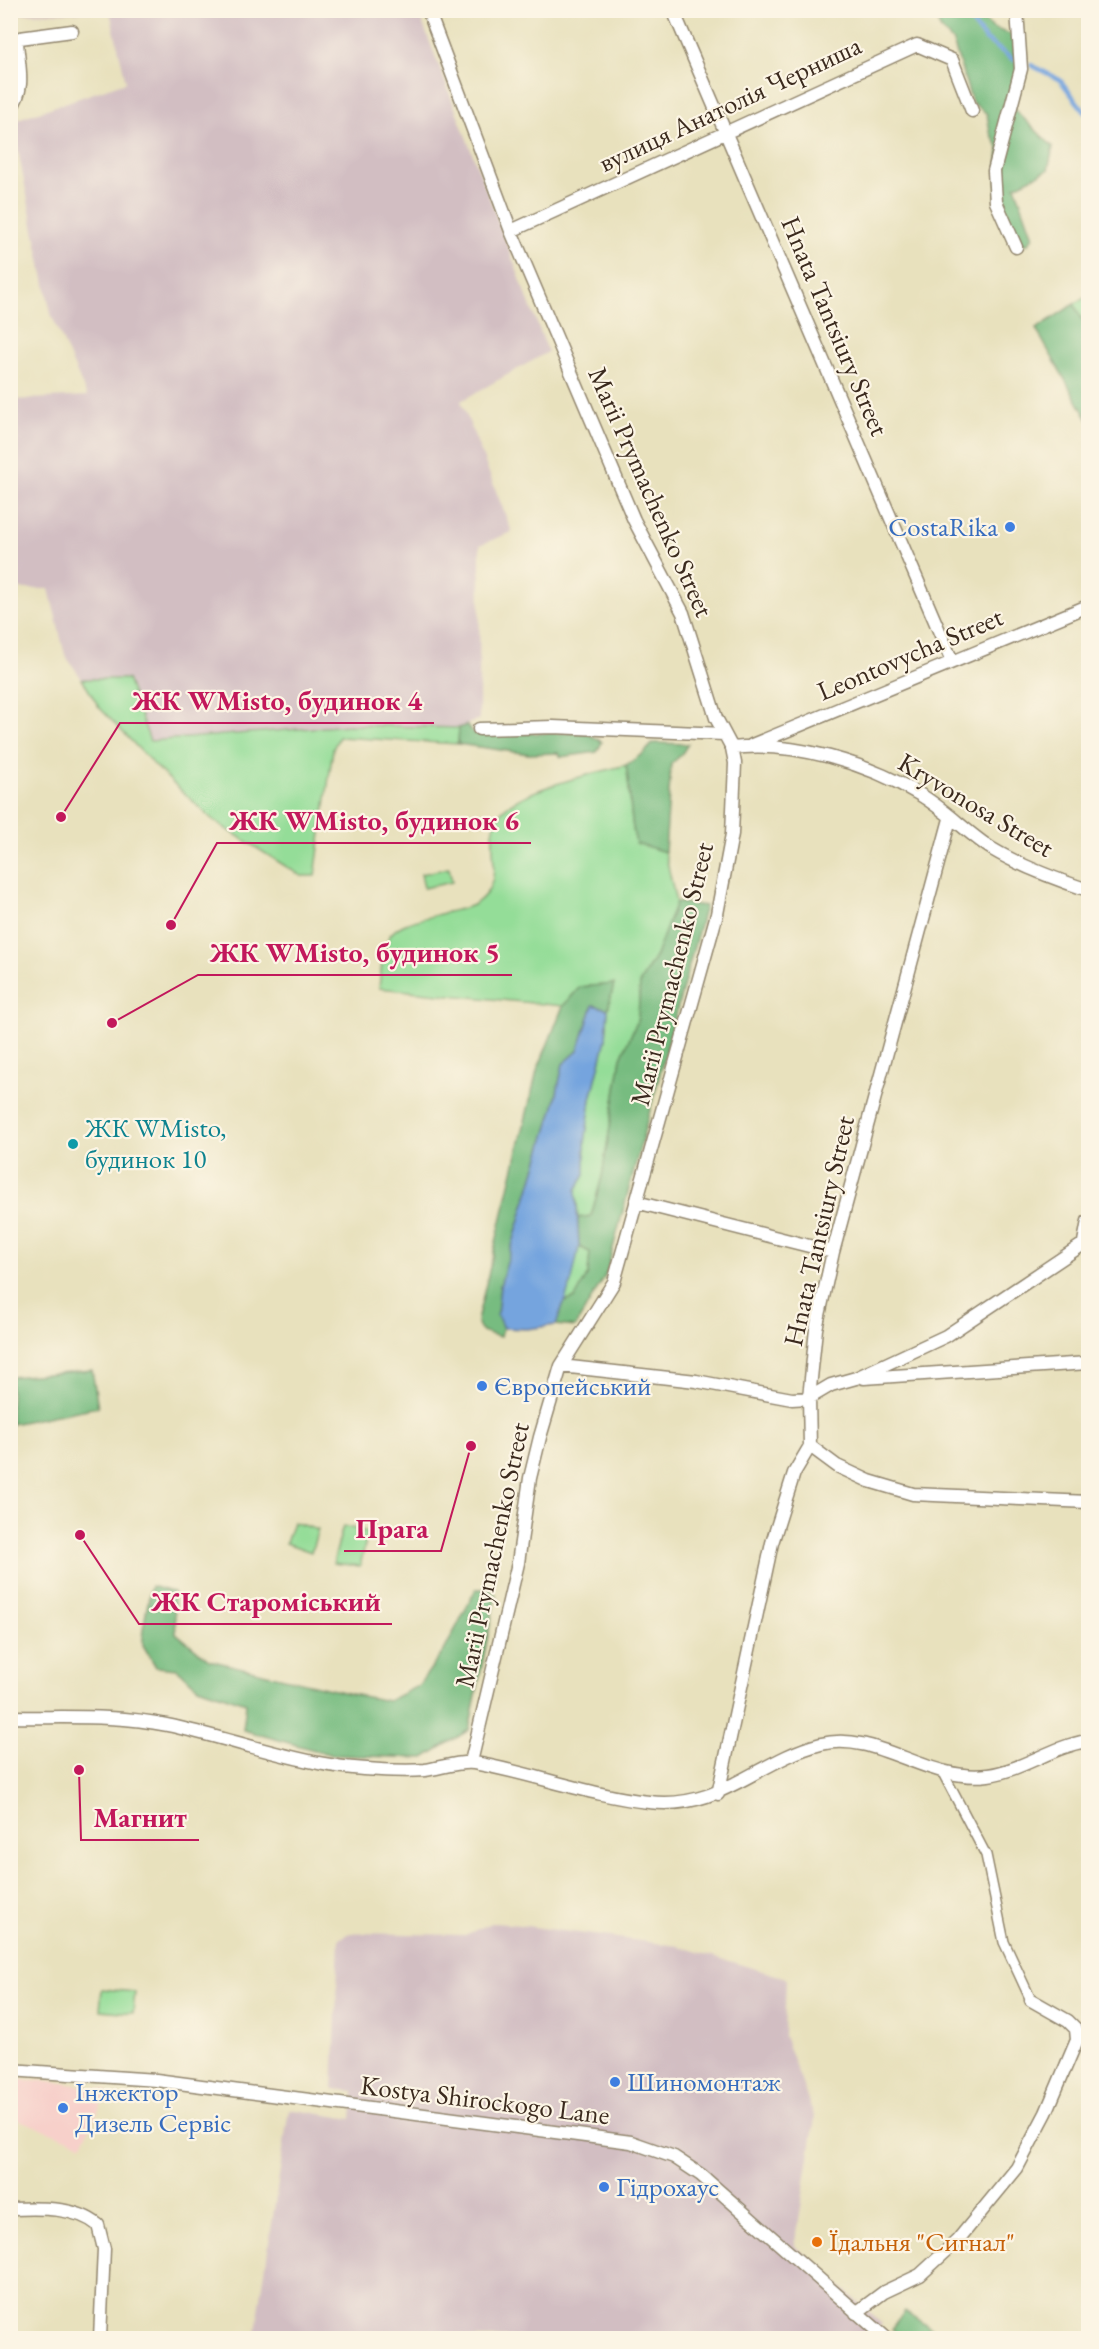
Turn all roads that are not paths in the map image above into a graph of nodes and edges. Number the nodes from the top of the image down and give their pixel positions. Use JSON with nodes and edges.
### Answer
{"nodes":[{"id":1,"x":428,"y":10,"type":"edge"},
{"id":2,"x":673,"y":10,"type":"edge"},
{"id":3,"x":1017,"y":10,"type":"edge"},
{"id":4,"x":72,"y":31,"type":"dead end"},
{"id":5,"x":10,"y":109,"type":"edge"},
{"id":6,"x":972,"y":111,"type":"dead end"},
{"id":7,"x":726,"y":132,"type":"junction"},
{"id":8,"x":511,"y":231,"type":"junction"},
{"id":9,"x":1016,"y":247,"type":"dead end"},
{"id":10,"x":1089,"y":606,"type":"edge"},
{"id":11,"x":952,"y":661,"type":"junction"},
{"id":12,"x":479,"y":729,"type":"dead end"},
{"id":13,"x":724,"y":734,"type":"junction"},
{"id":14,"x":751,"y":745,"type":"junction"},
{"id":15,"x":732,"y":748,"type":"junction"},
{"id":16,"x":950,"y":819,"type":"junction"},
{"id":17,"x":1089,"y":890,"type":"edge"},
{"id":18,"x":636,"y":1202,"type":"junction"},
{"id":19,"x":1089,"y":1221,"type":"edge"},
{"id":20,"x":1086,"y":1242,"type":"edge"},
{"id":21,"x":832,"y":1252,"type":"junction"},
{"id":22,"x":1089,"y":1363,"type":"edge"},
{"id":23,"x":561,"y":1366,"type":"junction"},
{"id":24,"x":856,"y":1378,"type":"junction"},
{"id":25,"x":809,"y":1398,"type":"junction"},
{"id":26,"x":810,"y":1446,"type":"junction"},
{"id":27,"x":1089,"y":1502,"type":"edge"},
{"id":28,"x":10,"y":1717,"type":"edge"},
{"id":29,"x":1089,"y":1741,"type":"edge"},
{"id":30,"x":471,"y":1762,"type":"junction"},
{"id":31,"x":943,"y":1773,"type":"junction"},
{"id":32,"x":718,"y":1794,"type":"junction"},
{"id":33,"x":1031,"y":2000,"type":"joint"},
{"id":34,"x":10,"y":2070,"type":"edge"},
{"id":35,"x":10,"y":2209,"type":"edge"},
{"id":36,"x":856,"y":2313,"type":"junction"},
{"id":37,"x":100,"y":2338,"type":"edge"},
{"id":38,"x":886,"y":2338,"type":"edge"}],
"edges":[{"from":1,"to":8,"type":"street","name":"Marii Prymachenko Street"},
{"from":2,"to":7,"type":"street","name":"Hnata Tantsiury Street"},
{"from":3,"to":9,"type":"street"},
{"from":4,"to":5,"type":"street"},
{"from":6,"to":7,"type":"street","name":"вулиця Анатолія Черниша"},
{"from":7,"to":8,"type":"street","name":"вулиця Анатолія Черниша"},
{"from":7,"to":11,"type":"street","name":"Hnata Tantsiury Street"},
{"from":8,"to":13,"type":"street","name":"Marii Prymachenko Street"},
{"from":10,"to":11,"type":"street","name":"Leontovycha Street"},
{"from":11,"to":14,"type":"street","name":"Leontovycha Street"},
{"from":12,"to":13,"type":"street"},
{"from":13,"to":15,"type":"street","name":"Marii Prymachenko Street"},
{"from":14,"to":15,"type":"street","name":"Kryvonosa Street"},
{"from":14,"to":16,"type":"street","name":"Kryvonosa Street"},
{"from":15,"to":18,"type":"street","name":"Marii Prymachenko Street"},
{"from":16,"to":17,"type":"street","name":"Kryvonosa Street"},
{"from":16,"to":21,"type":"street","name":"Hnata Tantsiury Street"},
{"from":18,"to":21,"type":"street"},
{"from":18,"to":23,"type":"street","name":"Marii Prymachenko Street"},
{"from":19,"to":20,"type":"street"},
{"from":20,"to":24,"type":"street"},
{"from":21,"to":25,"type":"street","name":"Hnata Tantsiury Street"},
{"from":22,"to":24,"type":"street"},
{"from":23,"to":25,"type":"street"},
{"from":23,"to":30,"type":"street","name":"Marii Prymachenko Street"},
{"from":24,"to":25,"type":"street"},
{"from":25,"to":26,"type":"street","name":"Hnata Tantsiury Street"},
{"from":26,"to":27,"type":"street"},
{"from":26,"to":32,"type":"street"},
{"from":28,"to":30,"type":"street"},
{"from":29,"to":31,"type":"street"},
{"from":30,"to":32,"type":"street"},
{"from":31,"to":32,"type":"street"},
{"from":31,"to":33,"type":"street"},
{"from":33,"to":36,"type":"street"},
{"from":34,"to":36,"type":"street","name":"Kostya Shirockogo Lane"},
{"from":35,"to":37,"type":"street"},
{"from":36,"to":38,"type":"street","name":"Kostya Shirockogo Lane"}]}
